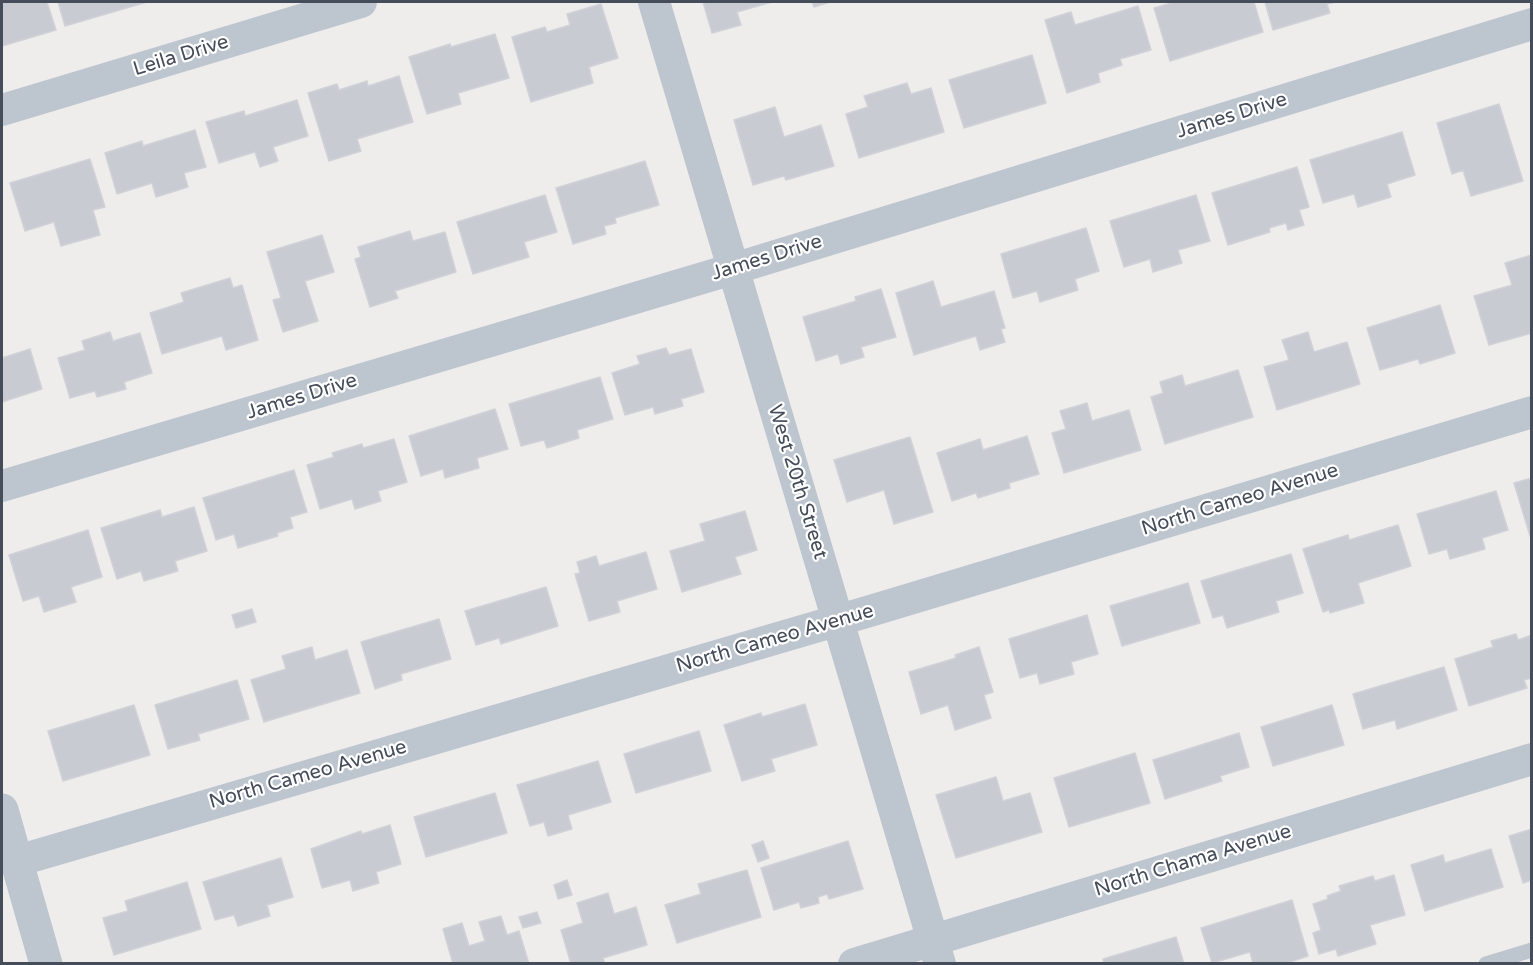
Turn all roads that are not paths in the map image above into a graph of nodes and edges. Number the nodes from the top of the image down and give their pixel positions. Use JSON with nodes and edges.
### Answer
{"nodes":[{"id":1,"x":361,"y":2,"type":"edge"},
{"id":2,"x":654,"y":2,"type":"edge"},
{"id":3,"x":1532,"y":24,"type":"edge"},
{"id":4,"x":2,"y":110,"type":"edge"},
{"id":5,"x":734,"y":269,"type":"junction"},
{"id":6,"x":1532,"y":412,"type":"edge"},
{"id":7,"x":2,"y":486,"type":"edge"},
{"id":8,"x":838,"y":620,"type":"junction"},
{"id":9,"x":1532,"y":759,"type":"edge"},
{"id":10,"x":2,"y":810,"type":"edge"},
{"id":11,"x":16,"y":861,"type":"junction"},
{"id":12,"x":1532,"y":950,"type":"edge"},
{"id":13,"x":936,"y":952,"type":"edge"},
{"id":14,"x":46,"y":963,"type":"edge"},
{"id":15,"x":854,"y":963,"type":"edge"},
{"id":16,"x":1486,"y":963,"type":"edge"}],
"edges":[{"from":1,"to":4,"type":"street","name":"Leila Drive"},
{"from":2,"to":5,"type":"street","name":"West 20th Street"},
{"from":3,"to":5,"type":"street","name":"James Drive"},
{"from":5,"to":7,"type":"street","name":"James Drive"},
{"from":5,"to":8,"type":"street","name":"West 20th Street"},
{"from":6,"to":8,"type":"street","name":"North Cameo Avenue"},
{"from":8,"to":11,"type":"street","name":"North Cameo Avenue"},
{"from":8,"to":13,"type":"street","name":"West 20th Street"},
{"from":9,"to":13,"type":"street","name":"North Chama Avenue"},
{"from":10,"to":11,"type":"street"},
{"from":11,"to":14,"type":"street"},
{"from":12,"to":16,"type":"lane"},
{"from":13,"to":15,"type":"street","name":"North Chama Avenue"}]}
